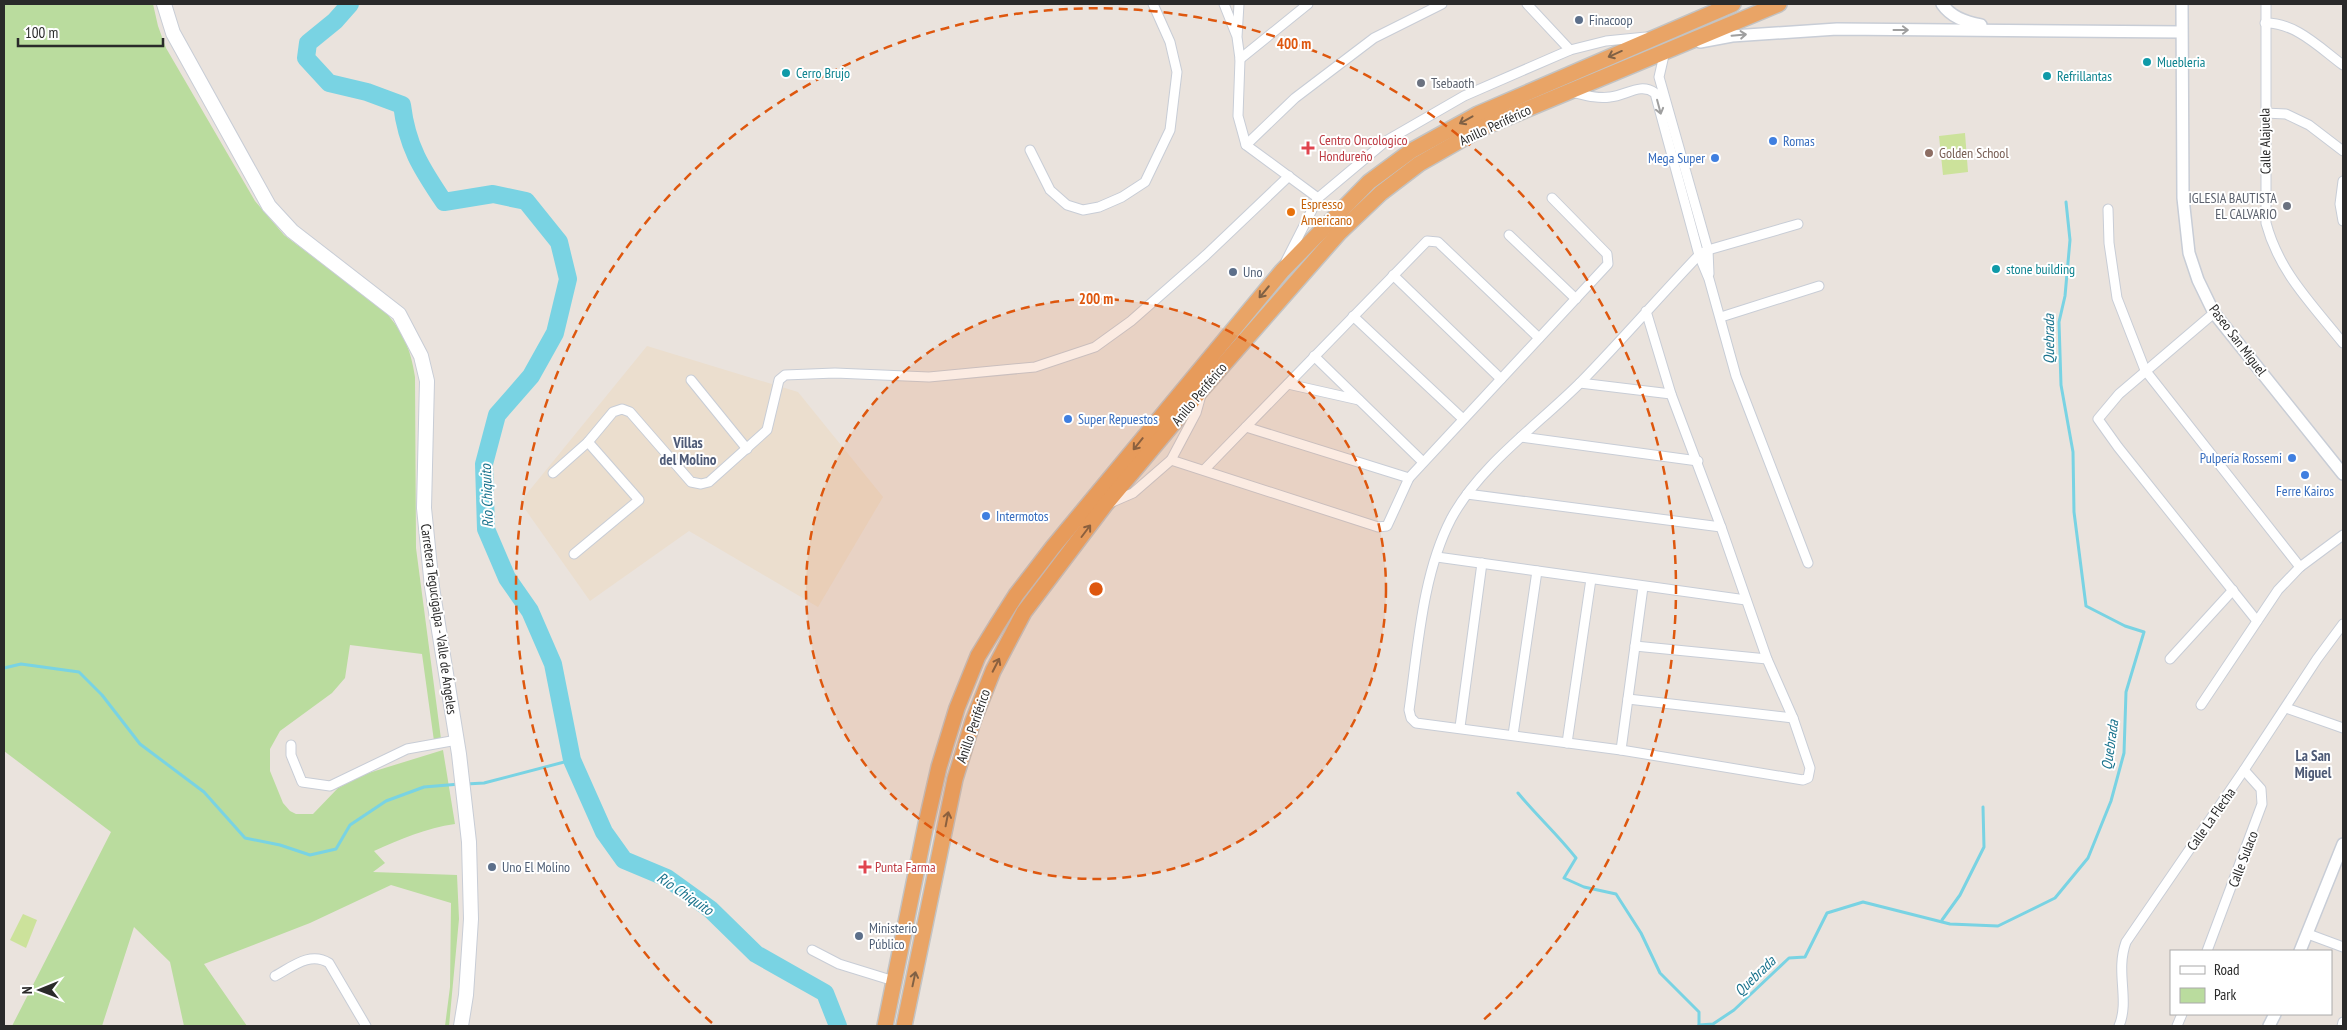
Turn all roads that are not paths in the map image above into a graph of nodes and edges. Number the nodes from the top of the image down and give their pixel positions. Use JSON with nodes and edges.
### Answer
{"nodes":[{"id":1,"x":164,"y":4,"type":"edge"},
{"id":2,"x":1153,"y":4,"type":"edge"},
{"id":3,"x":1224,"y":4,"type":"edge"},
{"id":4,"x":1239,"y":4,"type":"edge"},
{"id":5,"x":1308,"y":4,"type":"edge"},
{"id":6,"x":1442,"y":4,"type":"edge"},
{"id":7,"x":1527,"y":4,"type":"edge"},
{"id":8,"x":1728,"y":4,"type":"edge"},
{"id":9,"x":1734,"y":4,"type":"edge"},
{"id":10,"x":1778,"y":4,"type":"edge"},
{"id":11,"x":1942,"y":4,"type":"edge"},
{"id":12,"x":2182,"y":4,"type":"edge"},
{"id":13,"x":2266,"y":4,"type":"edge"},
{"id":14,"x":1708,"y":14,"type":"junction"},
{"id":15,"x":2265,"y":23,"type":"junction"},
{"id":16,"x":2007,"y":31,"type":"junction"},
{"id":17,"x":2182,"y":32,"type":"junction"},
{"id":18,"x":1656,"y":36,"type":"junction"},
{"id":19,"x":1236,"y":37,"type":"junction"},
{"id":20,"x":1669,"y":49,"type":"junction"},
{"id":21,"x":1570,"y":50,"type":"junction"},
{"id":22,"x":1240,"y":59,"type":"junction"},
{"id":23,"x":2343,"y":65,"type":"edge"},
{"id":24,"x":1659,"y":77,"type":"junction"},
{"id":25,"x":1649,"y":89,"type":"junction"},
{"id":26,"x":1572,"y":92,"type":"junction"},
{"id":27,"x":2265,"y":113,"type":"junction"},
{"id":28,"x":1246,"y":145,"type":"junction"},
{"id":29,"x":1030,"y":150,"type":"dead end"},
{"id":30,"x":2343,"y":151,"type":"edge"},
{"id":31,"x":1289,"y":176,"type":"junction"},
{"id":32,"x":2343,"y":182,"type":"edge"},
{"id":33,"x":1318,"y":198,"type":"junction"},
{"id":34,"x":1552,"y":198,"type":"dead end"},
{"id":35,"x":2108,"y":209,"type":"dead end"},
{"id":36,"x":2343,"y":221,"type":"edge"},
{"id":37,"x":1798,"y":224,"type":"dead end"},
{"id":38,"x":1510,"y":235,"type":"dead end"},
{"id":39,"x":1708,"y":250,"type":"junction"},
{"id":40,"x":1699,"y":255,"type":"junction"},
{"id":41,"x":1282,"y":271,"type":"junction"},
{"id":42,"x":1393,"y":275,"type":"junction"},
{"id":43,"x":1709,"y":279,"type":"junction"},
{"id":44,"x":1819,"y":286,"type":"dead end"},
{"id":45,"x":1576,"y":299,"type":"junction"},
{"id":46,"x":1646,"y":311,"type":"junction"},
{"id":47,"x":2214,"y":313,"type":"junction"},
{"id":48,"x":1353,"y":316,"type":"junction"},
{"id":49,"x":1720,"y":316,"type":"junction"},
{"id":50,"x":1539,"y":338,"type":"junction"},
{"id":51,"x":2343,"y":343,"type":"edge"},
{"id":52,"x":1314,"y":356,"type":"junction"},
{"id":53,"x":2145,"y":370,"type":"junction"},
{"id":54,"x":1501,"y":379,"type":"junction"},
{"id":55,"x":691,"y":380,"type":"dead end"},
{"id":56,"x":1580,"y":383,"type":"junction"},
{"id":57,"x":1288,"y":384,"type":"junction"},
{"id":58,"x":1203,"y":388,"type":"junction"},
{"id":59,"x":1671,"y":394,"type":"junction"},
{"id":60,"x":1359,"y":400,"type":"junction"},
{"id":61,"x":1463,"y":419,"type":"junction"},
{"id":62,"x":1246,"y":427,"type":"junction"},
{"id":63,"x":1522,"y":437,"type":"junction"},
{"id":64,"x":588,"y":442,"type":"junction"},
{"id":65,"x":747,"y":449,"type":"junction"},
{"id":66,"x":1171,"y":460,"type":"junction"},
{"id":67,"x":1698,"y":461,"type":"junction"},
{"id":68,"x":1424,"y":462,"type":"junction"},
{"id":69,"x":1204,"y":470,"type":"junction"},
{"id":70,"x":553,"y":473,"type":"dead end"},
{"id":71,"x":2343,"y":474,"type":"edge"},
{"id":72,"x":1409,"y":478,"type":"junction"},
{"id":73,"x":1467,"y":494,"type":"junction"},
{"id":74,"x":1106,"y":505,"type":"junction"},
{"id":75,"x":1722,"y":527,"type":"junction"},
{"id":76,"x":2343,"y":535,"type":"edge"},
{"id":77,"x":574,"y":554,"type":"dead end"},
{"id":78,"x":1437,"y":557,"type":"junction"},
{"id":79,"x":1482,"y":563,"type":"junction"},
{"id":80,"x":1808,"y":563,"type":"dead end"},
{"id":81,"x":2300,"y":567,"type":"junction"},
{"id":82,"x":1537,"y":571,"type":"junction"},
{"id":83,"x":1591,"y":579,"type":"junction"},
{"id":84,"x":1643,"y":587,"type":"junction"},
{"id":85,"x":2233,"y":590,"type":"junction"},
{"id":86,"x":1746,"y":600,"type":"junction"},
{"id":87,"x":2257,"y":621,"type":"junction"},
{"id":88,"x":2343,"y":624,"type":"edge"},
{"id":89,"x":1635,"y":646,"type":"junction"},
{"id":90,"x":1767,"y":659,"type":"junction"},
{"id":91,"x":2170,"y":659,"type":"dead end"},
{"id":92,"x":1628,"y":699,"type":"junction"},
{"id":93,"x":2201,"y":705,"type":"dead end"},
{"id":94,"x":2286,"y":708,"type":"junction"},
{"id":95,"x":1793,"y":718,"type":"junction"},
{"id":96,"x":1460,"y":728,"type":"junction"},
{"id":97,"x":2343,"y":728,"type":"edge"},
{"id":98,"x":1513,"y":735,"type":"junction"},
{"id":99,"x":457,"y":740,"type":"junction"},
{"id":100,"x":1567,"y":743,"type":"junction"},
{"id":101,"x":291,"y":745,"type":"dead end"},
{"id":102,"x":1621,"y":750,"type":"junction"},
{"id":103,"x":2244,"y":770,"type":"junction"},
{"id":104,"x":2343,"y":844,"type":"edge"},
{"id":105,"x":2308,"y":934,"type":"junction"},
{"id":106,"x":2343,"y":947,"type":"edge"},
{"id":107,"x":812,"y":950,"type":"dead end"},
{"id":108,"x":2206,"y":950,"type":"edge"},
{"id":109,"x":2300,"y":950,"type":"edge"},
{"id":110,"x":275,"y":976,"type":"dead end"},
{"id":111,"x":894,"y":981,"type":"junction"},
{"id":112,"x":2343,"y":1022,"type":"edge"},
{"id":113,"x":366,"y":1026,"type":"edge"},
{"id":114,"x":460,"y":1026,"type":"edge"},
{"id":115,"x":885,"y":1026,"type":"edge"},
{"id":116,"x":904,"y":1026,"type":"edge"},
{"id":117,"x":2119,"y":1026,"type":"edge"},
{"id":118,"x":2342,"y":1026,"type":"edge"}],
"edges":[{"from":1,"to":99,"type":"main road","name":"Carretera Tegucigalpa - Valle de Ángeles"},
{"from":2,"to":29,"type":"street"},
{"from":3,"to":19,"type":"street"},
{"from":4,"to":19,"type":"street"},
{"from":5,"to":22,"type":"street"},
{"from":6,"to":28,"type":"street"},
{"from":7,"to":21,"type":"street"},
{"from":8,"to":14,"type":"street"},
{"from":9,"to":14,"type":"highway","name":"Anillo Periférico"},
{"from":10,"to":20,"type":"highway","name":"Anillo Periférico"},
{"from":11,"to":16,"type":"street"},
{"from":12,"to":17,"type":"street","name":"Paseo San Miguel"},
{"from":13,"to":15,"type":"street","name":"Calle Alajuela"},
{"from":14,"to":18,"type":"highway","name":"Anillo Periférico"},
{"from":15,"to":23,"type":"street"},
{"from":15,"to":27,"type":"street","name":"Calle Alajuela"},
{"from":16,"to":17,"type":"street"},
{"from":20,"to":16,"type":"street","one_way":true},
{"from":17,"to":47,"type":"street","name":"Paseo San Miguel"},
{"from":18,"to":21,"type":"street"},
{"from":18,"to":41,"type":"highway","name":"Anillo Periférico","one_way":true},
{"from":19,"to":22,"type":"street"},
{"from":20,"to":24,"type":"street"},
{"from":20,"to":26,"type":"highway","name":"Anillo Periférico"},
{"from":21,"to":33,"type":"street"},
{"from":22,"to":28,"type":"street"},
{"from":24,"to":25,"type":"street"},
{"from":24,"to":39,"type":"street"},
{"from":25,"to":26,"type":"street"},
{"from":25,"to":40,"type":"street","one_way":true},
{"from":26,"to":58,"type":"highway","name":"Anillo Periférico"},
{"from":27,"to":30,"type":"street"},
{"from":27,"to":51,"type":"street","name":"Calle Alajuela"},
{"from":28,"to":31,"type":"street"},
{"from":31,"to":33,"type":"street"},
{"from":31,"to":65,"type":"street"},
{"from":32,"to":36,"type":"street"},
{"from":33,"to":41,"type":"street"},
{"from":34,"to":45,"type":"street"},
{"from":35,"to":53,"type":"street"},
{"from":37,"to":39,"type":"street"},
{"from":38,"to":45,"type":"street"},
{"from":39,"to":40,"type":"street"},
{"from":39,"to":43,"type":"street"},
{"from":40,"to":43,"type":"street"},
{"from":40,"to":46,"type":"street"},
{"from":41,"to":111,"type":"highway","name":"Anillo Periférico","one_way":true},
{"from":42,"to":48,"type":"street"},
{"from":42,"to":50,"type":"street"},
{"from":42,"to":54,"type":"street"},
{"from":43,"to":49,"type":"street"},
{"from":44,"to":49,"type":"street"},
{"from":45,"to":50,"type":"street"},
{"from":46,"to":56,"type":"street"},
{"from":46,"to":59,"type":"street"},
{"from":47,"to":53,"type":"street"},
{"from":47,"to":71,"type":"street","name":"Paseo San Miguel"},
{"from":48,"to":52,"type":"street"},
{"from":48,"to":61,"type":"street"},
{"from":49,"to":80,"type":"street"},
{"from":50,"to":54,"type":"street"},
{"from":52,"to":57,"type":"street"},
{"from":52,"to":60,"type":"street"},
{"from":53,"to":81,"type":"street"},
{"from":53,"to":85,"type":"street"},
{"from":54,"to":61,"type":"street"},
{"from":55,"to":65,"type":"street"},
{"from":56,"to":59,"type":"street"},
{"from":56,"to":63,"type":"street"},
{"from":57,"to":60,"type":"street"},
{"from":57,"to":62,"type":"street"},
{"from":58,"to":66,"type":"street"},
{"from":58,"to":74,"type":"highway","name":"Anillo Periférico"},
{"from":59,"to":67,"type":"street"},
{"from":60,"to":68,"type":"street"},
{"from":61,"to":68,"type":"street"},
{"from":62,"to":69,"type":"street"},
{"from":62,"to":72,"type":"street"},
{"from":63,"to":67,"type":"street"},
{"from":63,"to":73,"type":"street"},
{"from":64,"to":65,"type":"street"},
{"from":64,"to":70,"type":"street"},
{"from":64,"to":77,"type":"street"},
{"from":66,"to":69,"type":"street"},
{"from":66,"to":74,"type":"street"},
{"from":67,"to":75,"type":"street"},
{"from":68,"to":72,"type":"street"},
{"from":69,"to":72,"type":"street"},
{"from":73,"to":75,"type":"street"},
{"from":73,"to":78,"type":"street"},
{"from":116,"to":74,"type":"highway","name":"Anillo Periférico","one_way":true},
{"from":75,"to":86,"type":"street"},
{"from":76,"to":81,"type":"street"},
{"from":78,"to":79,"type":"street"},
{"from":78,"to":96,"type":"street"},
{"from":79,"to":82,"type":"street"},
{"from":79,"to":96,"type":"street"},
{"from":81,"to":87,"type":"street"},
{"from":82,"to":83,"type":"street"},
{"from":82,"to":98,"type":"street"},
{"from":83,"to":84,"type":"street"},
{"from":83,"to":100,"type":"street"},
{"from":84,"to":86,"type":"street"},
{"from":84,"to":89,"type":"street"},
{"from":85,"to":87,"type":"street"},
{"from":85,"to":91,"type":"street"},
{"from":86,"to":90,"type":"street"},
{"from":87,"to":93,"type":"street"},
{"from":88,"to":94,"type":"street","name":"Calle La Flecha"},
{"from":89,"to":90,"type":"street"},
{"from":89,"to":92,"type":"street"},
{"from":90,"to":95,"type":"street"},
{"from":92,"to":95,"type":"street"},
{"from":92,"to":102,"type":"street"},
{"from":94,"to":97,"type":"street"},
{"from":94,"to":103,"type":"street","name":"Calle La Flecha"},
{"from":95,"to":102,"type":"street"},
{"from":96,"to":98,"type":"street"},
{"from":98,"to":100,"type":"street"},
{"from":99,"to":101,"type":"street"},
{"from":99,"to":114,"type":"main road","name":"Carretera Tegucigalpa - Valle de Ángeles"},
{"from":100,"to":102,"type":"street"},
{"from":103,"to":108,"type":"street","name":"Calle Sulaco"},
{"from":103,"to":117,"type":"street","name":"Calle La Flecha"},
{"from":104,"to":105,"type":"street"},
{"from":105,"to":106,"type":"street"},
{"from":105,"to":109,"type":"street"},
{"from":107,"to":111,"type":"street"},
{"from":110,"to":113,"type":"street"},
{"from":111,"to":115,"type":"highway","name":"Anillo Periférico"},
{"from":112,"to":118,"type":"street"}]}
